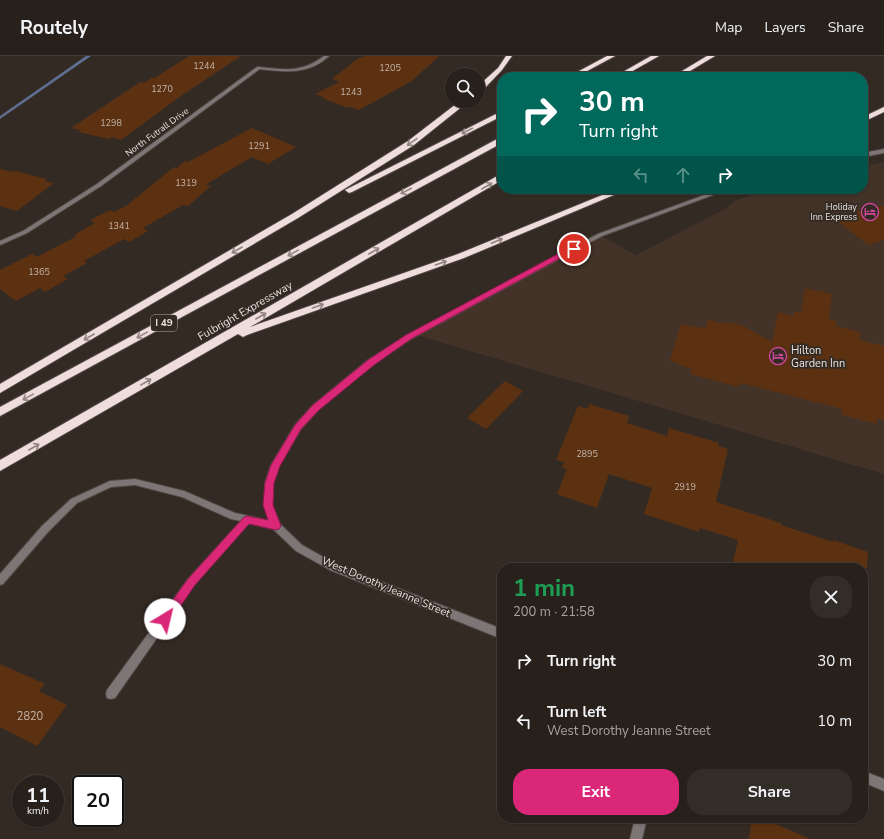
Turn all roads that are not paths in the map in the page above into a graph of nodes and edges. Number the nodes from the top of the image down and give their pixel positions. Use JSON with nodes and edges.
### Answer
{"nodes":[{"id":1,"x":327,"y":56,"type":"edge"},
{"id":2,"x":509,"y":56,"type":"edge"},
{"id":3,"x":612,"y":56,"type":"edge"},
{"id":4,"x":656,"y":56,"type":"edge"},
{"id":5,"x":712,"y":56,"type":"edge"},
{"id":6,"x":581,"y":72,"type":"edge"},
{"id":7,"x":626,"y":72,"type":"edge"},
{"id":8,"x":684,"y":72,"type":"edge"},
{"id":9,"x":485,"y":83,"type":"edge"},
{"id":10,"x":456,"y":108,"type":"edge"},
{"id":11,"x":884,"y":109,"type":"edge"},
{"id":12,"x":497,"y":116,"type":"edge"},
{"id":13,"x":868,"y":117,"type":"edge"},
{"id":14,"x":497,"y":143,"type":"edge"},
{"id":15,"x":884,"y":151,"type":"edge"},
{"id":16,"x":868,"y":154,"type":"edge"},
{"id":17,"x":497,"y":180,"type":"edge"},
{"id":18,"x":612,"y":194,"type":"edge"},
{"id":19,"x":712,"y":194,"type":"edge"},
{"id":20,"x":295,"y":216,"type":"junction"},
{"id":21,"x":0,"y":243,"type":"edge"},
{"id":22,"x":216,"y":342,"type":"junction"},
{"id":23,"x":0,"y":389,"type":"edge"},
{"id":24,"x":0,"y":412,"type":"edge"},
{"id":25,"x":0,"y":466,"type":"edge"},
{"id":26,"x":247,"y":520,"type":"junction"},
{"id":27,"x":276,"y":526,"type":"junction"},
{"id":28,"x":0,"y":581,"type":"edge"},
{"id":29,"x":497,"y":632,"type":"edge"},
{"id":30,"x":111,"y":694,"type":"dead end"},
{"id":31,"x":868,"y":778,"type":"edge"},
{"id":32,"x":884,"y":784,"type":"edge"},
{"id":33,"x":641,"y":823,"type":"edge"},
{"id":34,"x":636,"y":839,"type":"edge"}],
"edges":[{"from":1,"to":21,"type":"street","name":"North Futrall Drive"},
{"from":2,"to":9,"type":"highway"},
{"from":3,"to":6,"type":"highway"},
{"from":4,"to":7,"type":"highway"},
{"from":5,"to":8,"type":"highway"},
{"from":10,"to":20,"type":"highway","one_way":true},
{"from":11,"to":13,"type":"highway"},
{"from":12,"to":20,"type":"highway","one_way":true},
{"from":14,"to":24,"type":"highway","number":"I 49","one_way":true},
{"from":15,"to":16,"type":"street"},
{"from":22,"to":17,"type":"highway","name":"Fulbright Expressway","one_way":true},
{"from":22,"to":18,"type":"highway","one_way":true},
{"from":19,"to":27,"type":"street","name":"West Dorothy Jeanne Street"},
{"from":20,"to":23,"type":"highway","one_way":true},
{"from":25,"to":22,"type":"highway","name":"Fulbright Expressway","one_way":true},
{"from":26,"to":27,"type":"street"},
{"from":26,"to":28,"type":"street"},
{"from":26,"to":30,"type":"street"},
{"from":27,"to":29,"type":"street","name":"West Dorothy Jeanne Street"},
{"from":31,"to":32,"type":"street"},
{"from":33,"to":34,"type":"street"}]}
